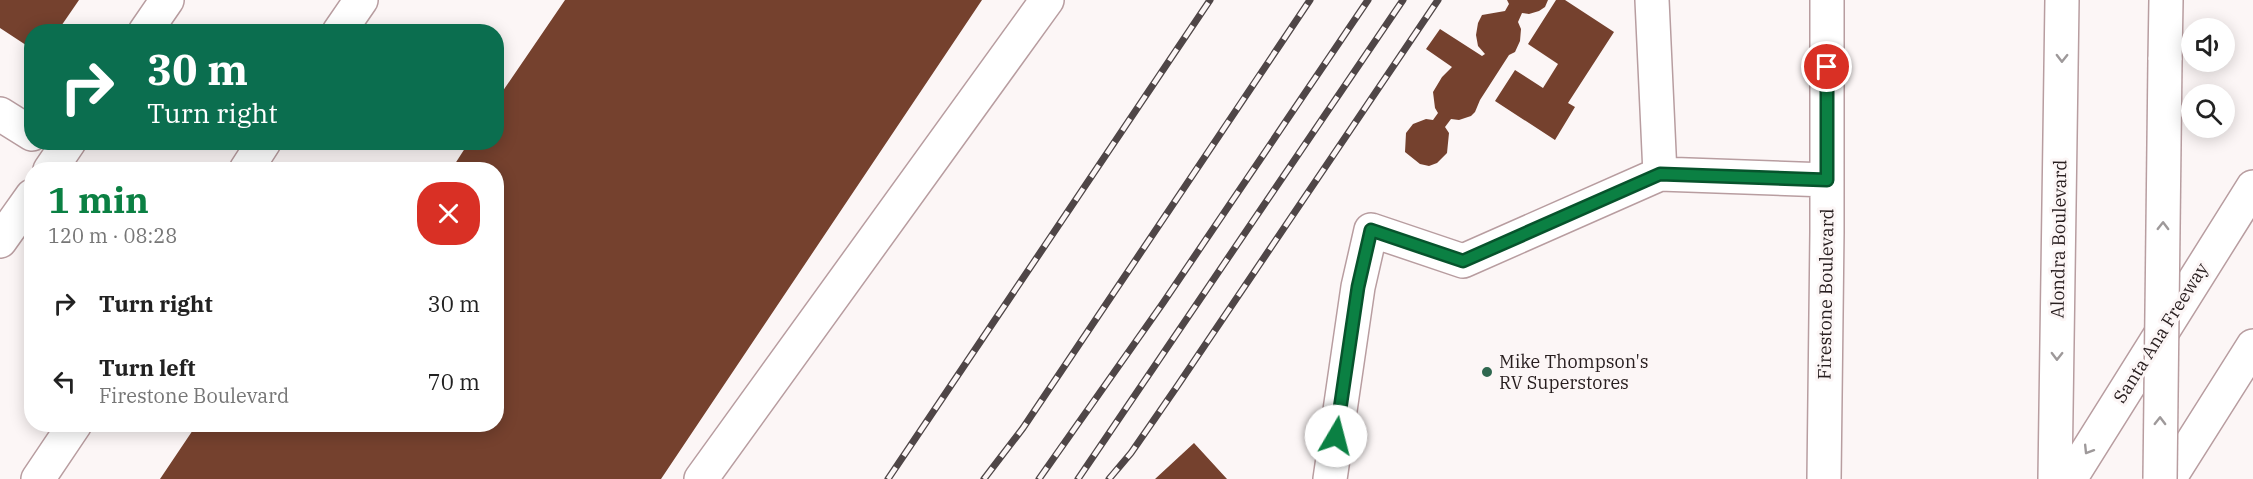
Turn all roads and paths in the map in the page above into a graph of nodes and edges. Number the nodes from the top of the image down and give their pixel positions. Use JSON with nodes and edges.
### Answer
{"nodes":[{"id":1,"x":166,"y":0,"type":"edge"},
{"id":2,"x":361,"y":0,"type":"edge"},
{"id":3,"x":1047,"y":0,"type":"edge"},
{"id":4,"x":1652,"y":0,"type":"edge"},
{"id":5,"x":1827,"y":0,"type":"edge"},
{"id":6,"x":2062,"y":0,"type":"edge"},
{"id":7,"x":2166,"y":0,"type":"edge"},
{"id":8,"x":150,"y":24,"type":"edge"},
{"id":9,"x":344,"y":24,"type":"edge"},
{"id":10,"x":0,"y":114,"type":"edge"},
{"id":11,"x":24,"y":129,"type":"edge"},
{"id":12,"x":1660,"y":174,"type":"junction"},
{"id":13,"x":1827,"y":180,"type":"junction"},
{"id":14,"x":2253,"y":187,"type":"edge"},
{"id":15,"x":24,"y":207,"type":"edge"},
{"id":16,"x":0,"y":241,"type":"edge"},
{"id":17,"x":2253,"y":346,"type":"edge"},
{"id":18,"x":70,"y":432,"type":"edge"},
{"id":19,"x":38,"y":479,"type":"edge"},
{"id":20,"x":701,"y":479,"type":"edge"},
{"id":21,"x":1330,"y":479,"type":"edge"},
{"id":22,"x":1824,"y":479,"type":"edge"},
{"id":23,"x":2055,"y":479,"type":"edge"},
{"id":24,"x":2070,"y":479,"type":"edge"},
{"id":25,"x":2160,"y":479,"type":"edge"},
{"id":26,"x":2169,"y":479,"type":"edge"}],
"edges":[{"from":1,"to":8,"type":"main road"},
{"from":2,"to":9,"type":"main road"},
{"from":3,"to":20,"type":"main road"},
{"from":4,"to":12,"type":"main road"},
{"from":5,"to":13,"type":"main road","name":"Firestone Boulevard"},
{"from":6,"to":23,"type":"main road","name":"Alondra Boulevard","one_way":true},
{"from":25,"to":7,"type":"main road","one_way":true,"bridge":true},
{"from":10,"to":11,"type":"main road"},
{"from":12,"to":13,"type":"main road"},
{"from":12,"to":21,"type":"main road"},
{"from":13,"to":22,"type":"main road","name":"Firestone Boulevard"},
{"from":14,"to":24,"type":"main road","name":"Santa Ana Freeway","one_way":true},
{"from":15,"to":16,"type":"main road"},
{"from":17,"to":26,"type":"main road"},
{"from":18,"to":19,"type":"main road"}]}
